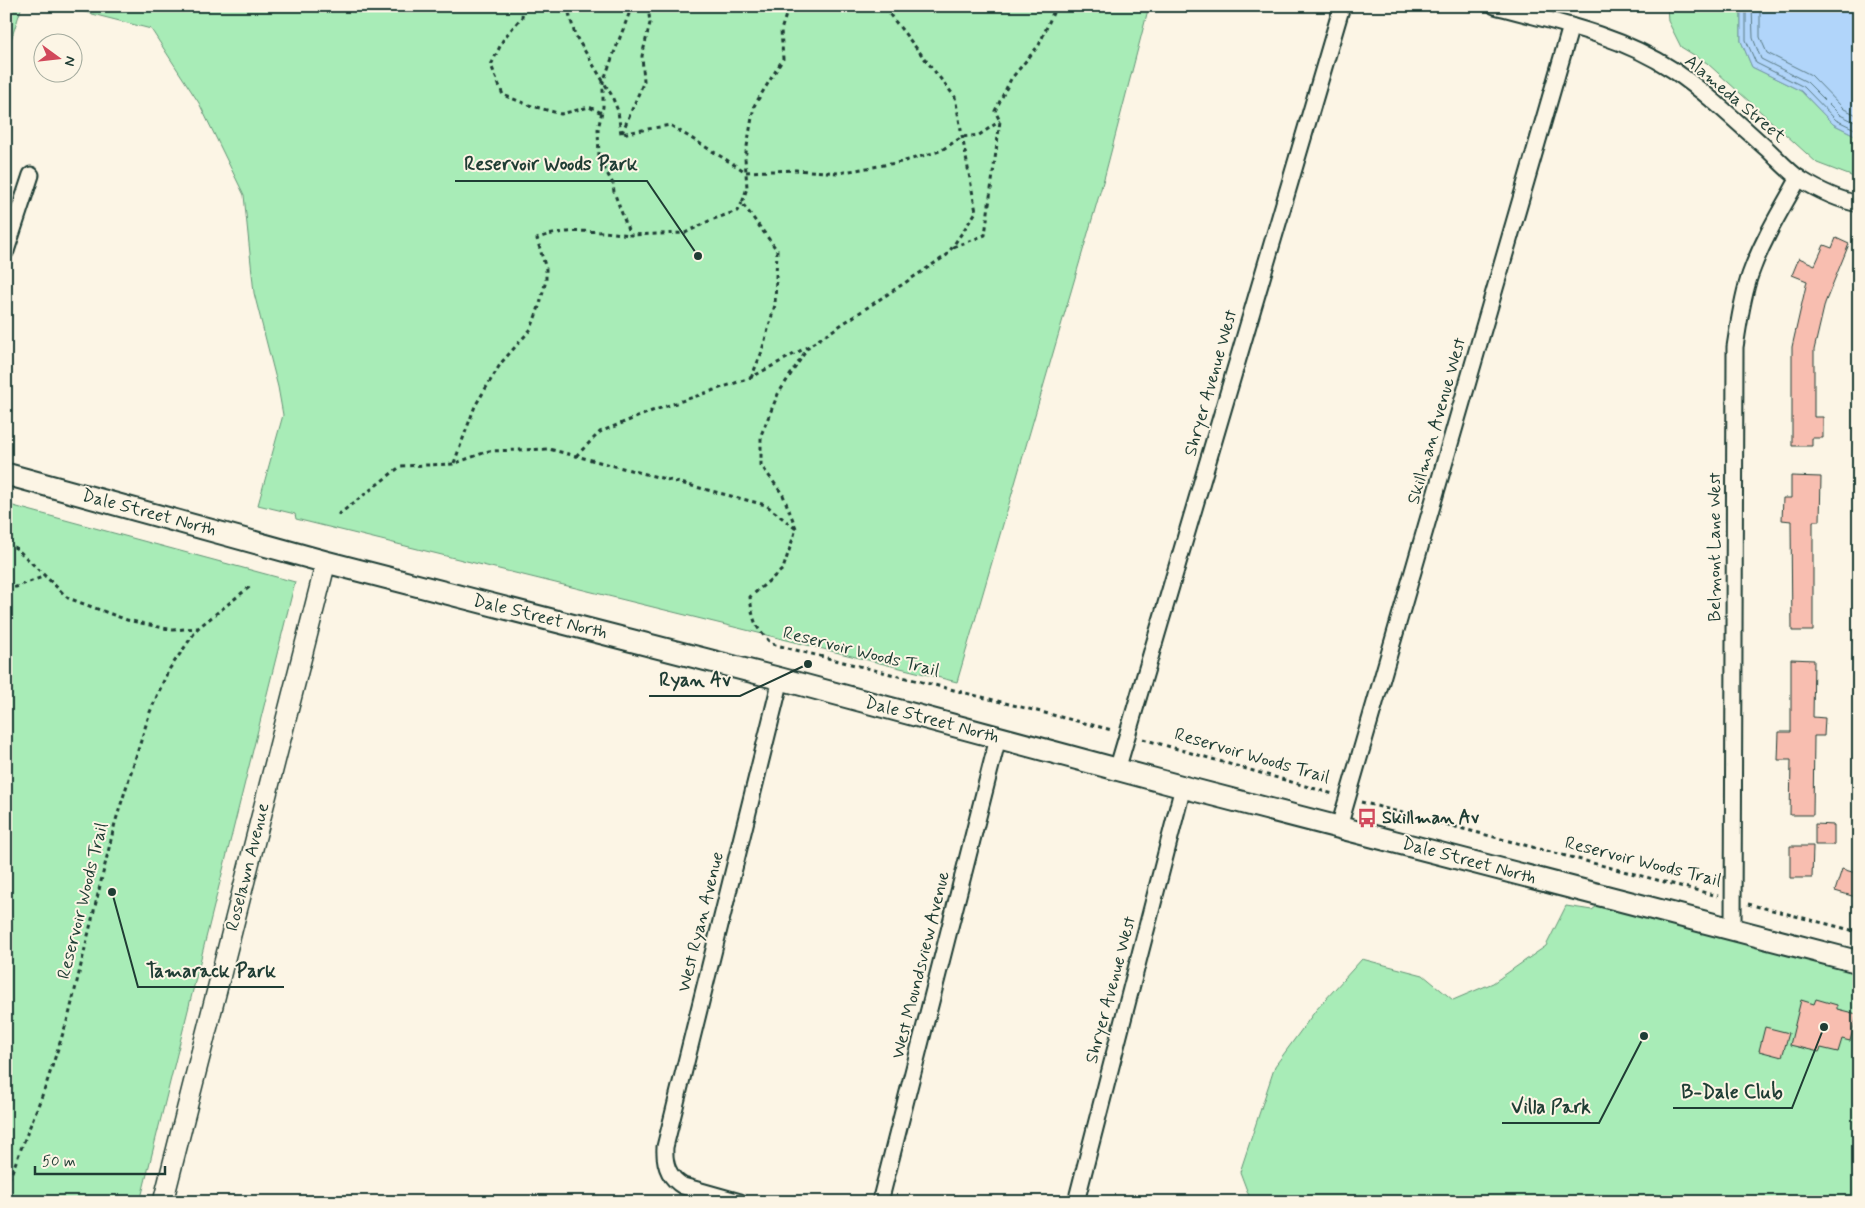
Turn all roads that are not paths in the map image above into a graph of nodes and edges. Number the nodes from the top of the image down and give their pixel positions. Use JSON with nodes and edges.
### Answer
{"nodes":[{"id":1,"x":1342,"y":6,"type":"edge"},
{"id":2,"x":1496,"y":6,"type":"edge"},
{"id":3,"x":1571,"y":26,"type":"junction"},
{"id":4,"x":31,"y":174,"type":"dead end"},
{"id":5,"x":1799,"y":178,"type":"junction"},
{"id":6,"x":1859,"y":204,"type":"edge"},
{"id":7,"x":6,"y":251,"type":"edge"},
{"id":8,"x":6,"y":474,"type":"edge"},
{"id":9,"x":326,"y":562,"type":"junction"},
{"id":10,"x":781,"y":679,"type":"junction"},
{"id":11,"x":998,"y":738,"type":"junction"},
{"id":12,"x":1117,"y":770,"type":"junction"},
{"id":13,"x":1183,"y":787,"type":"junction"},
{"id":14,"x":1339,"y":827,"type":"junction"},
{"id":15,"x":1733,"y":929,"type":"junction"},
{"id":16,"x":1859,"y":962,"type":"edge"},
{"id":17,"x":163,"y":1202,"type":"edge"},
{"id":18,"x":740,"y":1202,"type":"edge"},
{"id":19,"x":880,"y":1202,"type":"edge"},
{"id":20,"x":1076,"y":1202,"type":"edge"}],
"edges":[{"from":1,"to":12,"type":"street","name":"Shryer Avenue West"},
{"from":2,"to":3,"type":"street","name":"Alameda Street"},
{"from":3,"to":5,"type":"street","name":"Alameda Street"},
{"from":3,"to":14,"type":"street","name":"Skillman Avenue West"},
{"from":4,"to":7,"type":"street"},
{"from":5,"to":6,"type":"street","name":"Alameda Street"},
{"from":5,"to":15,"type":"street","name":"Belmont Lane West"},
{"from":8,"to":9,"type":"main road","name":"Dale Street North"},
{"from":9,"to":10,"type":"main road","name":"Dale Street North"},
{"from":9,"to":17,"type":"street","name":"Roselawn Avenue"},
{"from":10,"to":11,"type":"main road","name":"Dale Street North"},
{"from":10,"to":18,"type":"street","name":"West Ryan Avenue"},
{"from":11,"to":12,"type":"main road","name":"Dale Street North"},
{"from":11,"to":19,"type":"street","name":"West Moundsview Avenue"},
{"from":12,"to":13,"type":"main road","name":"Dale Street North"},
{"from":13,"to":14,"type":"main road","name":"Dale Street North"},
{"from":13,"to":20,"type":"street","name":"Shryer Avenue West"},
{"from":14,"to":15,"type":"main road","name":"Dale Street North"},
{"from":15,"to":16,"type":"main road","name":"Dale Street North"}]}
